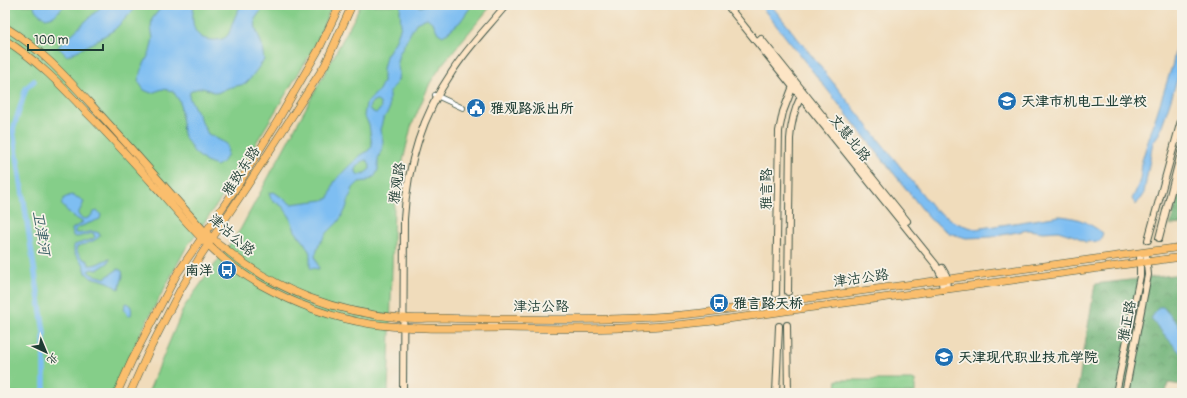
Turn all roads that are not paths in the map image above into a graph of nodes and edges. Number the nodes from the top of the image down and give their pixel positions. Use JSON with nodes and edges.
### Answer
{"nodes":[{"id":1,"x":340,"y":5,"type":"edge"},
{"id":2,"x":352,"y":5,"type":"edge"},
{"id":3,"x":502,"y":5,"type":"edge"},
{"id":4,"x":506,"y":5,"type":"edge"},
{"id":5,"x":727,"y":5,"type":"edge"},
{"id":6,"x":733,"y":5,"type":"edge"},
{"id":7,"x":5,"y":27,"type":"edge"},
{"id":8,"x":5,"y":40,"type":"edge"},
{"id":9,"x":793,"y":86,"type":"junction"},
{"id":10,"x":436,"y":95,"type":"junction"},
{"id":11,"x":801,"y":96,"type":"junction"},
{"id":12,"x":463,"y":108,"type":"dead end"},
{"id":13,"x":1182,"y":117,"type":"edge"},
{"id":14,"x":1182,"y":149,"type":"edge"},
{"id":15,"x":206,"y":232,"type":"junction"},
{"id":16,"x":1159,"y":238,"type":"dead end"},
{"id":17,"x":201,"y":239,"type":"junction"},
{"id":18,"x":213,"y":239,"type":"junction"},
{"id":19,"x":1148,"y":240,"type":"dead end"},
{"id":20,"x":208,"y":245,"type":"junction"},
{"id":21,"x":1182,"y":247,"type":"edge"},
{"id":22,"x":1143,"y":253,"type":"junction"},
{"id":23,"x":1182,"y":257,"type":"edge"},
{"id":24,"x":1144,"y":262,"type":"junction"},
{"id":25,"x":944,"y":280,"type":"junction"},
{"id":26,"x":945,"y":290,"type":"junction"},
{"id":27,"x":788,"y":292,"type":"dead end"},
{"id":28,"x":776,"y":294,"type":"dead end"},
{"id":29,"x":402,"y":318,"type":"junction"},
{"id":30,"x":788,"y":325,"type":"dead end"},
{"id":31,"x":779,"y":326,"type":"dead end"},
{"id":32,"x":402,"y":327,"type":"junction"},
{"id":33,"x":788,"y":365,"type":"junction"},
{"id":34,"x":776,"y":366,"type":"junction"},
{"id":35,"x":118,"y":393,"type":"edge"},
{"id":36,"x":130,"y":393,"type":"edge"},
{"id":37,"x":402,"y":393,"type":"edge"},
{"id":38,"x":776,"y":393,"type":"edge"},
{"id":39,"x":788,"y":393,"type":"edge"},
{"id":40,"x":1116,"y":393,"type":"edge"},
{"id":41,"x":1125,"y":393,"type":"edge"}],
"edges":[{"from":1,"to":15,"type":"main road","name":"雅致东路"},
{"from":2,"to":18,"type":"main road","name":"雅致东路"},
{"from":3,"to":10,"type":"main road","name":"雅观路"},
{"from":4,"to":10,"type":"main road","name":"雅观路"},
{"from":5,"to":9,"type":"main road","name":"文慧北路"},
{"from":6,"to":25,"type":"main road","name":"文慧北路"},
{"from":7,"to":15,"type":"main road","name":"津沽公路"},
{"from":8,"to":17,"type":"main road","name":"津沽公路"},
{"from":9,"to":11,"type":"main road","name":"文慧北路"},
{"from":9,"to":28,"type":"main road","name":"雅言路"},
{"from":10,"to":12,"type":"street"},
{"from":10,"to":29,"type":"main road","name":"雅观路"},
{"from":11,"to":25,"type":"main road","name":"文慧北路"},
{"from":11,"to":27,"type":"main road","name":"雅言路"},
{"from":13,"to":19,"type":"main road"},
{"from":14,"to":16,"type":"main road"},
{"from":15,"to":17,"type":"main road","name":"雅致东路"},
{"from":15,"to":18,"type":"main road","name":"津沽公路"},
{"from":17,"to":20,"type":"main road","name":"津沽公路"},
{"from":17,"to":35,"type":"main road","name":"雅致东路"},
{"from":18,"to":20,"type":"main road","name":"雅致东路"},
{"from":18,"to":29,"type":"main road","name":"津沽公路"},
{"from":20,"to":32,"type":"main road","name":"津沽公路"},
{"from":20,"to":36,"type":"main road","name":"雅致东路"},
{"from":21,"to":22,"type":"main road","name":"津沽公路"},
{"from":22,"to":24,"type":"main road","name":"雅正路"},
{"from":22,"to":25,"type":"main road","name":"津沽公路"},
{"from":23,"to":24,"type":"main road","name":"津沽公路"},
{"from":24,"to":26,"type":"main road","name":"津沽公路"},
{"from":24,"to":40,"type":"main road","name":"雅正路"},
{"from":24,"to":41,"type":"main road","name":"雅正路"},
{"from":25,"to":26,"type":"main road","name":"文慧北路"},
{"from":25,"to":29,"type":"main road","name":"津沽公路"},
{"from":26,"to":32,"type":"main road","name":"津沽公路"},
{"from":29,"to":32,"type":"main road","name":"雅观路"},
{"from":30,"to":33,"type":"main road"},
{"from":31,"to":34,"type":"main road"},
{"from":32,"to":37,"type":"main road","name":"雅观路"},
{"from":33,"to":34,"type":"street"},
{"from":33,"to":39,"type":"main road"},
{"from":34,"to":38,"type":"main road"}]}
